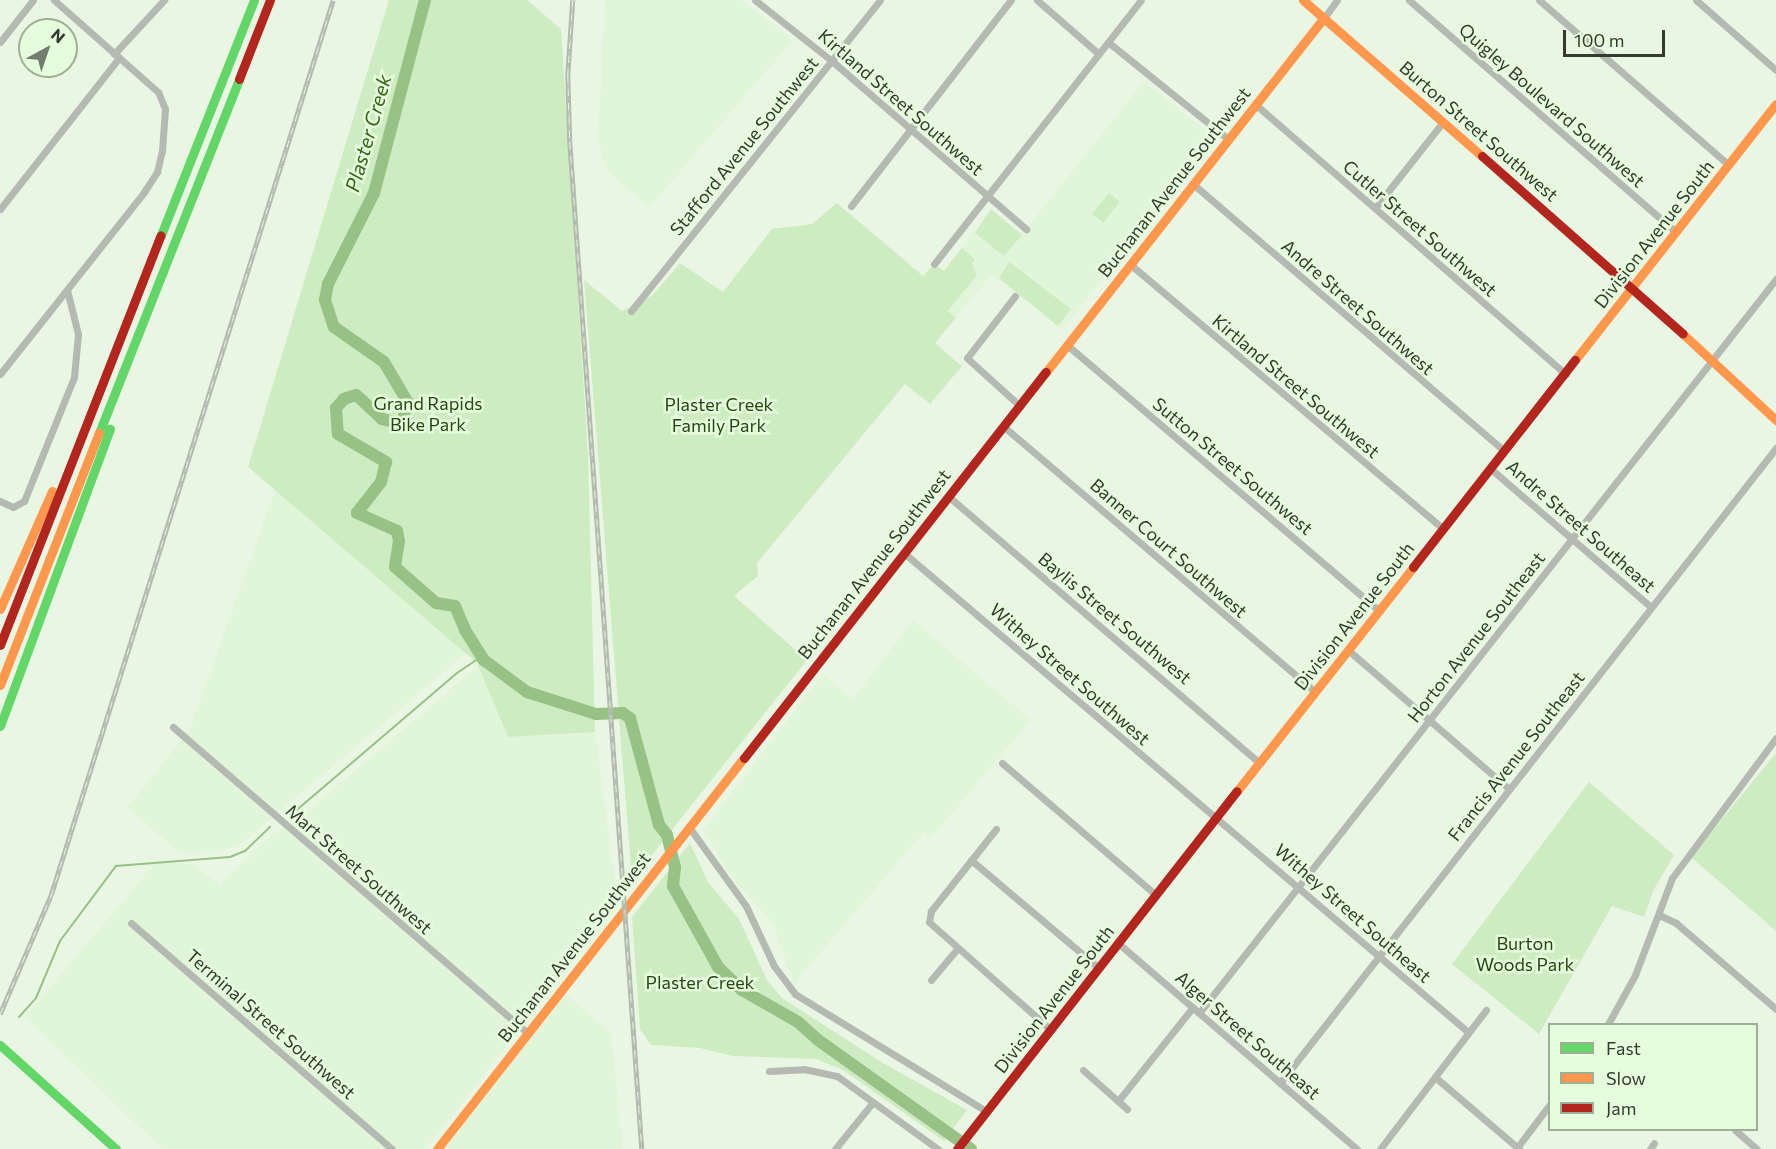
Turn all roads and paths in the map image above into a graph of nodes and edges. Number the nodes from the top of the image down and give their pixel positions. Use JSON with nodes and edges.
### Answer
{"nodes":[{"id":1,"x":33,"y":0,"type":"edge"},
{"id":2,"x":54,"y":0,"type":"edge"},
{"id":3,"x":164,"y":0,"type":"edge"},
{"id":4,"x":254,"y":0,"type":"edge"},
{"id":5,"x":270,"y":0,"type":"edge"},
{"id":6,"x":755,"y":0,"type":"edge"},
{"id":7,"x":880,"y":0,"type":"edge"},
{"id":8,"x":1011,"y":0,"type":"edge"},
{"id":9,"x":1037,"y":0,"type":"edge"},
{"id":10,"x":1141,"y":0,"type":"edge"},
{"id":11,"x":1303,"y":0,"type":"edge"},
{"id":12,"x":1337,"y":0,"type":"edge"},
{"id":13,"x":1409,"y":0,"type":"edge"},
{"id":14,"x":1539,"y":0,"type":"edge"},
{"id":15,"x":1696,"y":0,"type":"edge"},
{"id":16,"x":1323,"y":18,"type":"junction"},
{"id":17,"x":0,"y":42,"type":"edge"},
{"id":18,"x":1108,"y":42,"type":"junction"},
{"id":19,"x":1099,"y":54,"type":"junction"},
{"id":20,"x":117,"y":56,"type":"junction"},
{"id":21,"x":832,"y":61,"type":"junction"},
{"id":22,"x":1776,"y":70,"type":"edge"},
{"id":23,"x":1255,"y":104,"type":"junction"},
{"id":24,"x":1776,"y":104,"type":"edge"},
{"id":25,"x":1443,"y":122,"type":"junction"},
{"id":26,"x":910,"y":129,"type":"junction"},
{"id":27,"x":1227,"y":139,"type":"junction"},
{"id":28,"x":1729,"y":165,"type":"junction"},
{"id":29,"x":1193,"y":184,"type":"junction"},
{"id":30,"x":988,"y":196,"type":"junction"},
{"id":31,"x":851,"y":206,"type":"dead end"},
{"id":32,"x":1375,"y":208,"type":"junction"},
{"id":33,"x":0,"y":209,"type":"edge"},
{"id":34,"x":1026,"y":229,"type":"dead end"},
{"id":35,"x":1676,"y":232,"type":"junction"},
{"id":36,"x":934,"y":264,"type":"dead end"},
{"id":37,"x":1131,"y":265,"type":"junction"},
{"id":38,"x":1776,"y":279,"type":"edge"},
{"id":39,"x":1634,"y":288,"type":"junction"},
{"id":40,"x":67,"y":290,"type":"junction"},
{"id":41,"x":1015,"y":296,"type":"dead end"},
{"id":42,"x":631,"y":311,"type":"dead end"},
{"id":43,"x":1067,"y":345,"type":"junction"},
{"id":44,"x":131,"y":352,"type":"junction"},
{"id":45,"x":1711,"y":363,"type":"junction"},
{"id":46,"x":108,"y":370,"type":"junction"},
{"id":47,"x":0,"y":374,"type":"edge"},
{"id":48,"x":1566,"y":374,"type":"junction"},
{"id":49,"x":1020,"y":406,"type":"junction"},
{"id":50,"x":1776,"y":420,"type":"edge"},
{"id":51,"x":1003,"y":426,"type":"junction"},
{"id":52,"x":1776,"y":448,"type":"edge"},
{"id":53,"x":1504,"y":451,"type":"junction"},
{"id":54,"x":1491,"y":468,"type":"junction"},
{"id":55,"x":948,"y":496,"type":"junction"},
{"id":56,"x":0,"y":501,"type":"edge"},
{"id":57,"x":1443,"y":529,"type":"junction"},
{"id":58,"x":1572,"y":537,"type":"junction"},
{"id":59,"x":904,"y":553,"type":"junction"},
{"id":60,"x":1651,"y":607,"type":"junction"},
{"id":61,"x":0,"y":609,"type":"edge"},
{"id":62,"x":1379,"y":611,"type":"junction"},
{"id":63,"x":0,"y":645,"type":"edge"},
{"id":64,"x":1348,"y":650,"type":"junction"},
{"id":65,"x":0,"y":686,"type":"edge"},
{"id":66,"x":1316,"y":692,"type":"junction"},
{"id":67,"x":1430,"y":720,"type":"junction"},
{"id":68,"x":0,"y":726,"type":"edge"},
{"id":69,"x":173,"y":727,"type":"dead end"},
{"id":70,"x":1776,"y":738,"type":"edge"},
{"id":71,"x":1002,"y":763,"type":"dead end"},
{"id":72,"x":1260,"y":763,"type":"junction"},
{"id":73,"x":1509,"y":789,"type":"junction"},
{"id":74,"x":1217,"y":818,"type":"junction"},
{"id":75,"x":689,"y":826,"type":"junction"},
{"id":76,"x":996,"y":829,"type":"dead end"},
{"id":77,"x":971,"y":860,"type":"junction"},
{"id":78,"x":1300,"y":886,"type":"junction"},
{"id":79,"x":1156,"y":895,"type":"junction"},
{"id":80,"x":1659,"y":915,"type":"junction"},
{"id":81,"x":130,"y":923,"type":"dead end"},
{"id":82,"x":1118,"y":943,"type":"junction"},
{"id":83,"x":957,"y":949,"type":"junction"},
{"id":84,"x":1380,"y":955,"type":"junction"},
{"id":85,"x":1099,"y":968,"type":"junction"},
{"id":86,"x":931,"y":980,"type":"dead end"},
{"id":87,"x":1193,"y":1007,"type":"junction"},
{"id":88,"x":1776,"y":1009,"type":"edge"},
{"id":89,"x":1486,"y":1010,"type":"dead end"},
{"id":90,"x":1199,"y":1013,"type":"junction"},
{"id":91,"x":1611,"y":1023,"type":"edge"},
{"id":92,"x":1051,"y":1030,"type":"junction"},
{"id":93,"x":1467,"y":1032,"type":"junction"},
{"id":94,"x":528,"y":1033,"type":"junction"},
{"id":95,"x":0,"y":1045,"type":"edge"},
{"id":96,"x":1083,"y":1070,"type":"dead end"},
{"id":97,"x":769,"y":1071,"type":"dead end"},
{"id":98,"x":1434,"y":1077,"type":"junction"},
{"id":99,"x":1280,"y":1083,"type":"junction"},
{"id":100,"x":1118,"y":1101,"type":"junction"},
{"id":101,"x":873,"y":1102,"type":"junction"},
{"id":102,"x":1548,"y":1107,"type":"edge"},
{"id":103,"x":1127,"y":1109,"type":"dead end"},
{"id":104,"x":986,"y":1111,"type":"junction"},
{"id":105,"x":1736,"y":1131,"type":"edge"},
{"id":106,"x":1517,"y":1148,"type":"edge"},
{"id":107,"x":116,"y":1149,"type":"edge"},
{"id":108,"x":392,"y":1149,"type":"edge"},
{"id":109,"x":437,"y":1149,"type":"edge"},
{"id":110,"x":835,"y":1149,"type":"edge"},
{"id":111,"x":938,"y":1149,"type":"edge"},
{"id":112,"x":957,"y":1149,"type":"edge"},
{"id":113,"x":1357,"y":1149,"type":"edge"},
{"id":114,"x":1380,"y":1149,"type":"edge"},
{"id":115,"x":1757,"y":1149,"type":"edge"}],
"edges":[{"from":1,"to":17,"type":"street"},
{"from":2,"to":20,"type":"street"},
{"from":3,"to":20,"type":"street"},
{"from":4,"to":46,"type":"main road"},
{"from":5,"to":44,"type":"main road"},
{"from":6,"to":21,"type":"street","name":"Kirtland Street Southwest"},
{"from":7,"to":21,"type":"street","name":"Stafford Avenue Southwest"},
{"from":8,"to":26,"type":"street"},
{"from":9,"to":19,"type":"street"},
{"from":10,"to":18,"type":"street"},
{"from":11,"to":16,"type":"main road","name":"Burton Street Southwest"},
{"from":12,"to":16,"type":"street","name":"Buchanan Avenue Southwest"},
{"from":13,"to":35,"type":"street","name":"Quigley Boulevard Southwest"},
{"from":14,"to":28,"type":"street"},
{"from":15,"to":22,"type":"street"},
{"from":16,"to":23,"type":"main road","name":"Buchanan Avenue Southwest"},
{"from":16,"to":25,"type":"main road","name":"Burton Street Southwest"},
{"from":18,"to":19,"type":"street"},
{"from":18,"to":27,"type":"street"},
{"from":19,"to":30,"type":"street"},
{"from":20,"to":33,"type":"street"},
{"from":20,"to":40,"type":"street"},
{"from":21,"to":26,"type":"street","name":"Kirtland Street Southwest"},
{"from":21,"to":42,"type":"street","name":"Stafford Avenue Southwest"},
{"from":23,"to":27,"type":"main road","name":"Buchanan Avenue Southwest"},
{"from":23,"to":32,"type":"street","name":"Cutler Street Southwest"},
{"from":24,"to":28,"type":"main road","name":"Division Avenue South"},
{"from":25,"to":32,"type":"street"},
{"from":25,"to":39,"type":"main road","name":"Burton Street Southwest"},
{"from":26,"to":30,"type":"street","name":"Kirtland Street Southwest"},
{"from":26,"to":31,"type":"street"},
{"from":27,"to":29,"type":"main road","name":"Buchanan Avenue Southwest"},
{"from":28,"to":35,"type":"main road","name":"Division Avenue South"},
{"from":29,"to":37,"type":"main road","name":"Buchanan Avenue Southwest"},
{"from":29,"to":53,"type":"street","name":"Andre Street Southwest"},
{"from":30,"to":34,"type":"street","name":"Kirtland Street Southwest"},
{"from":30,"to":36,"type":"street"},
{"from":32,"to":48,"type":"street","name":"Cutler Street Southwest"},
{"from":35,"to":39,"type":"main road","name":"Division Avenue South"},
{"from":37,"to":43,"type":"main road","name":"Buchanan Avenue Southwest"},
{"from":37,"to":57,"type":"street","name":"Kirtland Street Southwest"},
{"from":38,"to":45,"type":"street","name":"Horton Avenue Southeast"},
{"from":39,"to":45,"type":"main road","name":"Burton Street Southwest"},
{"from":39,"to":48,"type":"main road","name":"Division Avenue South"},
{"from":40,"to":47,"type":"street"},
{"from":40,"to":56,"type":"street"},
{"from":41,"to":49,"type":"street"},
{"from":43,"to":49,"type":"main road","name":"Buchanan Avenue Southwest"},
{"from":43,"to":62,"type":"street","name":"Sutton Street Southwest"},
{"from":44,"to":65,"type":"main road"},
{"from":44,"to":68,"type":"main road"},
{"from":45,"to":50,"type":"main road","name":"Burton Street Southwest"},
{"from":45,"to":58,"type":"street","name":"Horton Avenue Southeast"},
{"from":46,"to":61,"type":"main road"},
{"from":46,"to":63,"type":"main road"},
{"from":48,"to":53,"type":"main road","name":"Division Avenue South"},
{"from":49,"to":51,"type":"main road","name":"Buchanan Avenue Southwest"},
{"from":51,"to":55,"type":"main road","name":"Buchanan Avenue Southwest"},
{"from":51,"to":66,"type":"street","name":"Banner Court Southwest"},
{"from":52,"to":60,"type":"street","name":"Francis Avenue Southeast"},
{"from":53,"to":54,"type":"main road","name":"Division Avenue South"},
{"from":54,"to":57,"type":"main road","name":"Division Avenue South"},
{"from":54,"to":58,"type":"street","name":"Andre Street Southeast"},
{"from":55,"to":59,"type":"main road","name":"Buchanan Avenue Southwest"},
{"from":55,"to":72,"type":"street","name":"Baylis Street Southwest"},
{"from":57,"to":62,"type":"main road","name":"Division Avenue South"},
{"from":58,"to":60,"type":"street","name":"Andre Street Southeast"},
{"from":58,"to":67,"type":"street","name":"Horton Avenue Southeast"},
{"from":59,"to":74,"type":"street","name":"Withey Street Southwest"},
{"from":59,"to":75,"type":"main road","name":"Buchanan Avenue Southwest"},
{"from":60,"to":73,"type":"street","name":"Francis Avenue Southeast"},
{"from":62,"to":64,"type":"main road","name":"Division Avenue South"},
{"from":64,"to":66,"type":"main road","name":"Division Avenue South"},
{"from":64,"to":67,"type":"street"},
{"from":66,"to":72,"type":"main road","name":"Division Avenue South"},
{"from":67,"to":73,"type":"street"},
{"from":67,"to":78,"type":"street","name":"Horton Avenue Southeast"},
{"from":69,"to":94,"type":"street","name":"Mart Street Southwest"},
{"from":70,"to":80,"type":"street"},
{"from":71,"to":79,"type":"street"},
{"from":72,"to":74,"type":"main road","name":"Division Avenue South"},
{"from":73,"to":84,"type":"street","name":"Francis Avenue Southeast"},
{"from":74,"to":78,"type":"street","name":"Withey Street Southeast"},
{"from":74,"to":79,"type":"main road","name":"Division Avenue South"},
{"from":75,"to":94,"type":"main road","name":"Buchanan Avenue Southwest"},
{"from":75,"to":104,"type":"street"},
{"from":76,"to":77,"type":"street"},
{"from":77,"to":83,"type":"street"},
{"from":77,"to":85,"type":"street"},
{"from":78,"to":84,"type":"street","name":"Withey Street Southeast"},
{"from":78,"to":90,"type":"street","name":"Horton Avenue Southeast"},
{"from":79,"to":82,"type":"main road","name":"Division Avenue South"},
{"from":80,"to":88,"type":"street"},
{"from":80,"to":91,"type":"street"},
{"from":81,"to":108,"type":"street","name":"Terminal Street Southwest"},
{"from":82,"to":85,"type":"main road","name":"Division Avenue South"},
{"from":82,"to":87,"type":"street","name":"Alger Street Southeast"},
{"from":83,"to":86,"type":"street"},
{"from":83,"to":92,"type":"street"},
{"from":84,"to":93,"type":"street","name":"Withey Street Southeast"},
{"from":84,"to":99,"type":"street","name":"Francis Avenue Southeast"},
{"from":85,"to":92,"type":"main road","name":"Division Avenue South"},
{"from":87,"to":90,"type":"street","name":"Alger Street Southeast"},
{"from":87,"to":100,"type":"street"},
{"from":89,"to":93,"type":"street"},
{"from":90,"to":99,"type":"street","name":"Alger Street Southeast"},
{"from":92,"to":104,"type":"main road","name":"Division Avenue South"},
{"from":93,"to":98,"type":"street"},
{"from":94,"to":109,"type":"main road","name":"Buchanan Avenue Southwest"},
{"from":95,"to":107,"type":"main road"},
{"from":96,"to":100,"type":"street"},
{"from":97,"to":101,"type":"street"},
{"from":98,"to":106,"type":"street"},
{"from":98,"to":114,"type":"street"},
{"from":99,"to":113,"type":"street","name":"Alger Street Southeast"},
{"from":100,"to":103,"type":"street"},
{"from":101,"to":110,"type":"street"},
{"from":101,"to":111,"type":"street"},
{"from":102,"to":106,"type":"street"},
{"from":104,"to":112,"type":"main road","name":"Division Avenue South"},
{"from":105,"to":115,"type":"street"}]}
